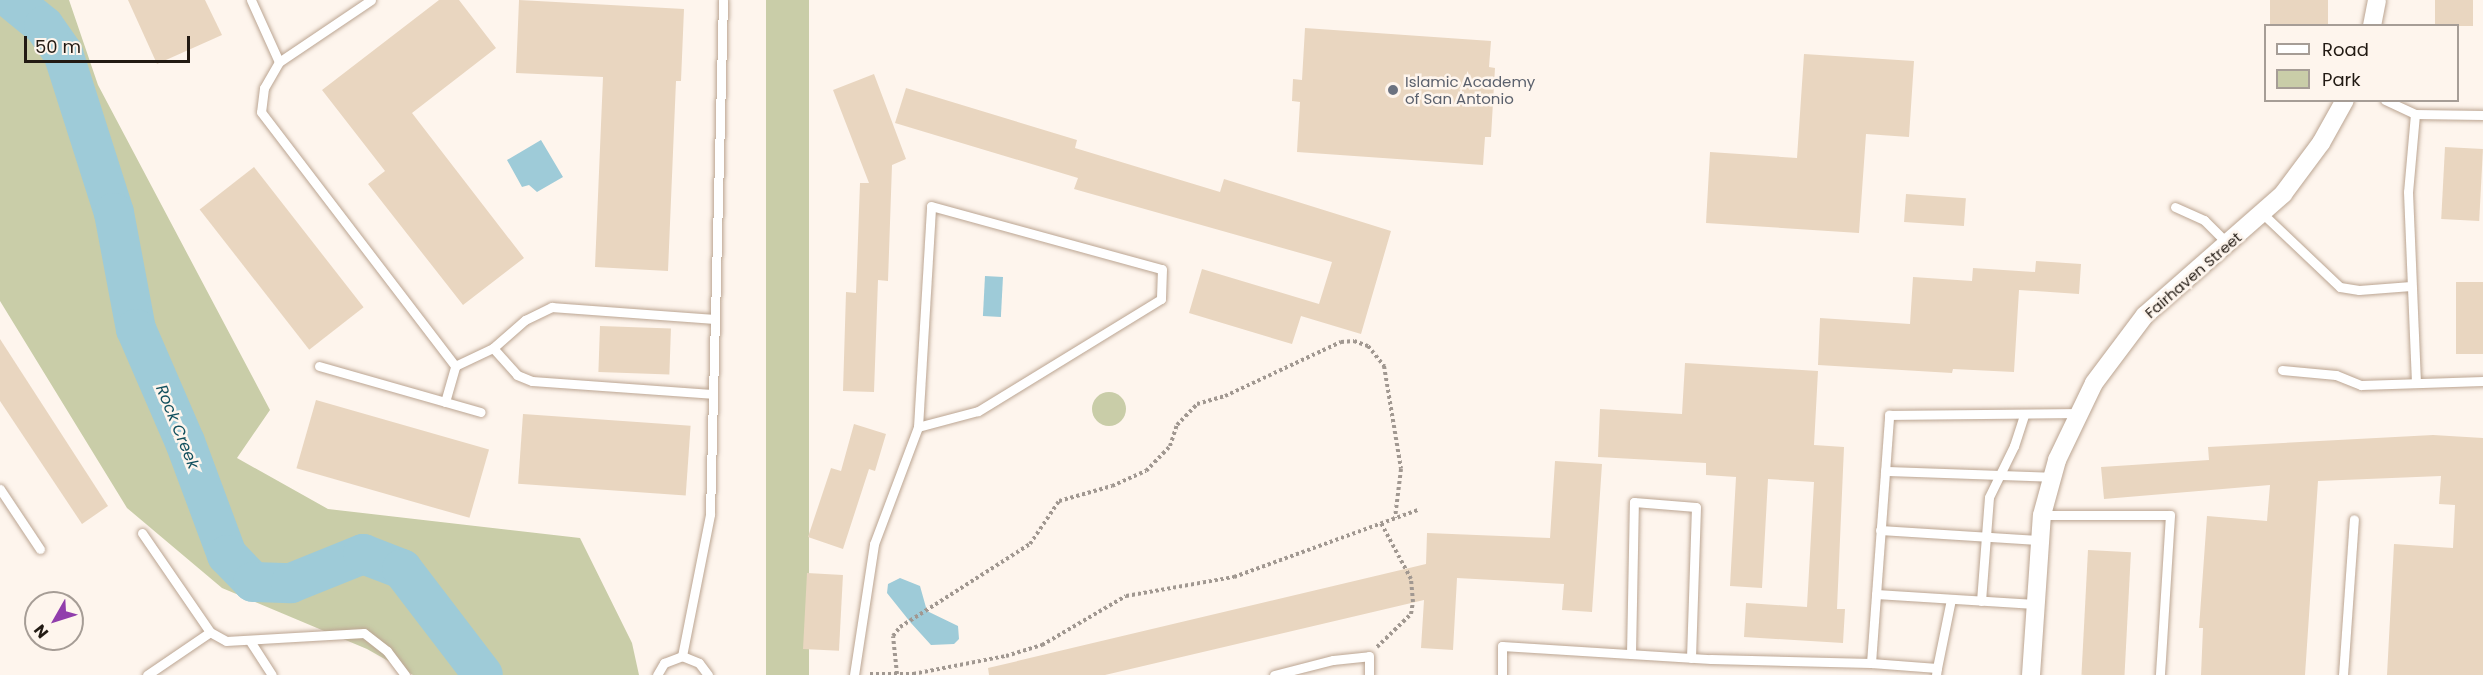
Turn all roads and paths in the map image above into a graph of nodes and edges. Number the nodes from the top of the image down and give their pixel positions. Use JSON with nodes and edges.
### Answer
{"nodes":[{"id":1,"x":251,"y":0,"type":"edge"},
{"id":2,"x":371,"y":0,"type":"edge"},
{"id":3,"x":723,"y":0,"type":"edge"},
{"id":4,"x":2377,"y":0,"type":"edge"},
{"id":5,"x":2372,"y":24,"type":"edge"},
{"id":6,"x":279,"y":62,"type":"junction"},
{"id":7,"x":2343,"y":102,"type":"edge"},
{"id":8,"x":2389,"y":102,"type":"edge"},
{"id":9,"x":2415,"y":114,"type":"junction"},
{"id":10,"x":2483,"y":115,"type":"edge"},
{"id":11,"x":2175,"y":207,"type":"dead end"},
{"id":12,"x":2263,"y":214,"type":"junction"},
{"id":13,"x":2228,"y":245,"type":"junction"},
{"id":14,"x":2411,"y":286,"type":"junction"},
{"id":15,"x":714,"y":319,"type":"junction"},
{"id":16,"x":493,"y":348,"type":"junction"},
{"id":17,"x":319,"y":366,"type":"dead end"},
{"id":18,"x":455,"y":366,"type":"junction"},
{"id":19,"x":2282,"y":370,"type":"dead end"},
{"id":20,"x":2483,"y":381,"type":"edge"},
{"id":21,"x":2416,"y":383,"type":"junction"},
{"id":22,"x":712,"y":394,"type":"junction"},
{"id":23,"x":445,"y":402,"type":"junction"},
{"id":24,"x":481,"y":412,"type":"dead end"},
{"id":25,"x":2078,"y":413,"type":"junction"},
{"id":26,"x":2024,"y":415,"type":"junction"},
{"id":27,"x":918,"y":427,"type":"junction"},
{"id":28,"x":1885,"y":471,"type":"junction"},
{"id":29,"x":2000,"y":475,"type":"junction"},
{"id":30,"x":2053,"y":477,"type":"junction"},
{"id":31,"x":0,"y":489,"type":"edge"},
{"id":32,"x":1418,"y":510,"type":"dead end"},
{"id":33,"x":2042,"y":515,"type":"junction"},
{"id":34,"x":1395,"y":518,"type":"junction"},
{"id":35,"x":2354,"y":519,"type":"dead end"},
{"id":36,"x":1381,"y":523,"type":"junction"},
{"id":37,"x":1880,"y":530,"type":"junction"},
{"id":38,"x":142,"y":533,"type":"dead end"},
{"id":39,"x":1986,"y":536,"type":"junction"},
{"id":40,"x":2038,"y":540,"type":"junction"},
{"id":41,"x":40,"y":549,"type":"dead end"},
{"id":42,"x":1876,"y":594,"type":"junction"},
{"id":43,"x":1951,"y":599,"type":"junction"},
{"id":44,"x":1981,"y":601,"type":"junction"},
{"id":45,"x":2035,"y":604,"type":"junction"},
{"id":46,"x":210,"y":632,"type":"junction"},
{"id":47,"x":250,"y":641,"type":"junction"},
{"id":48,"x":1631,"y":654,"type":"junction"},
{"id":49,"x":682,"y":656,"type":"junction"},
{"id":50,"x":1369,"y":656,"type":"junction"},
{"id":51,"x":1691,"y":658,"type":"junction"},
{"id":52,"x":1871,"y":663,"type":"junction"},
{"id":53,"x":1937,"y":672,"type":"edge"},
{"id":54,"x":897,"y":674,"type":"edge"},
{"id":55,"x":147,"y":675,"type":"edge"},
{"id":56,"x":272,"y":675,"type":"edge"},
{"id":57,"x":405,"y":675,"type":"edge"},
{"id":58,"x":657,"y":675,"type":"edge"},
{"id":59,"x":708,"y":675,"type":"edge"},
{"id":60,"x":854,"y":675,"type":"edge"},
{"id":61,"x":1274,"y":675,"type":"edge"},
{"id":62,"x":1369,"y":675,"type":"edge"},
{"id":63,"x":1502,"y":675,"type":"edge"},
{"id":64,"x":2031,"y":675,"type":"edge"},
{"id":65,"x":2160,"y":675,"type":"edge"},
{"id":66,"x":2343,"y":675,"type":"edge"}],
"edges":[{"from":1,"to":6,"type":"lane"},
{"from":2,"to":6,"type":"lane"},
{"from":3,"to":15,"type":"lane"},
{"from":4,"to":5,"type":"street"},
{"from":6,"to":18,"type":"lane"},
{"from":7,"to":12,"type":"street","name":"Fairhaven Street"},
{"from":8,"to":9,"type":"lane"},
{"from":9,"to":10,"type":"lane"},
{"from":9,"to":14,"type":"lane"},
{"from":11,"to":13,"type":"lane"},
{"from":12,"to":13,"type":"street","name":"Fairhaven Street"},
{"from":12,"to":14,"type":"lane"},
{"from":13,"to":25,"type":"street","name":"Fairhaven Street"},
{"from":14,"to":21,"type":"lane"},
{"from":15,"to":16,"type":"lane"},
{"from":15,"to":22,"type":"lane"},
{"from":16,"to":18,"type":"lane"},
{"from":16,"to":22,"type":"lane"},
{"from":17,"to":23,"type":"lane"},
{"from":18,"to":23,"type":"lane"},
{"from":19,"to":21,"type":"lane"},
{"from":20,"to":21,"type":"lane"},
{"from":22,"to":49,"type":"lane"},
{"from":23,"to":24,"type":"lane"},
{"from":25,"to":26,"type":"lane"},
{"from":25,"to":30,"type":"street","name":"Fairhaven Street"},
{"from":26,"to":28,"type":"lane"},
{"from":26,"to":29,"type":"lane"},
{"from":27,"to":27,"type":"lane"},
{"from":27,"to":60,"type":"lane"},
{"from":28,"to":29,"type":"lane"},
{"from":28,"to":37,"type":"lane"},
{"from":29,"to":30,"type":"lane"},
{"from":29,"to":39,"type":"lane"},
{"from":30,"to":33,"type":"street","name":"Fairhaven Street"},
{"from":31,"to":41,"type":"lane"},
{"from":32,"to":34,"type":"path"},
{"from":33,"to":40,"type":"street","name":"Fairhaven Street"},
{"from":33,"to":65,"type":"lane"},
{"from":34,"to":36,"type":"path"},
{"from":34,"to":54,"type":"path"},
{"from":35,"to":66,"type":"lane"},
{"from":36,"to":50,"type":"path"},
{"from":36,"to":54,"type":"path"},
{"from":37,"to":39,"type":"lane"},
{"from":37,"to":42,"type":"lane"},
{"from":38,"to":46,"type":"lane"},
{"from":39,"to":40,"type":"lane"},
{"from":39,"to":44,"type":"lane"},
{"from":40,"to":45,"type":"street","name":"Fairhaven Street"},
{"from":42,"to":43,"type":"lane"},
{"from":42,"to":52,"type":"lane"},
{"from":43,"to":44,"type":"lane"},
{"from":43,"to":53,"type":"lane"},
{"from":44,"to":45,"type":"lane"},
{"from":45,"to":64,"type":"street","name":"Fairhaven Street"},
{"from":46,"to":47,"type":"lane"},
{"from":46,"to":55,"type":"lane"},
{"from":47,"to":56,"type":"lane"},
{"from":47,"to":57,"type":"lane"},
{"from":48,"to":51,"type":"lane"},
{"from":48,"to":51,"type":"lane"},
{"from":48,"to":63,"type":"lane"},
{"from":49,"to":58,"type":"lane"},
{"from":49,"to":59,"type":"lane"},
{"from":50,"to":61,"type":"lane"},
{"from":50,"to":62,"type":"lane"},
{"from":51,"to":52,"type":"lane"},
{"from":52,"to":53,"type":"lane"},
{"from":54,"to":60,"type":"path"}]}
